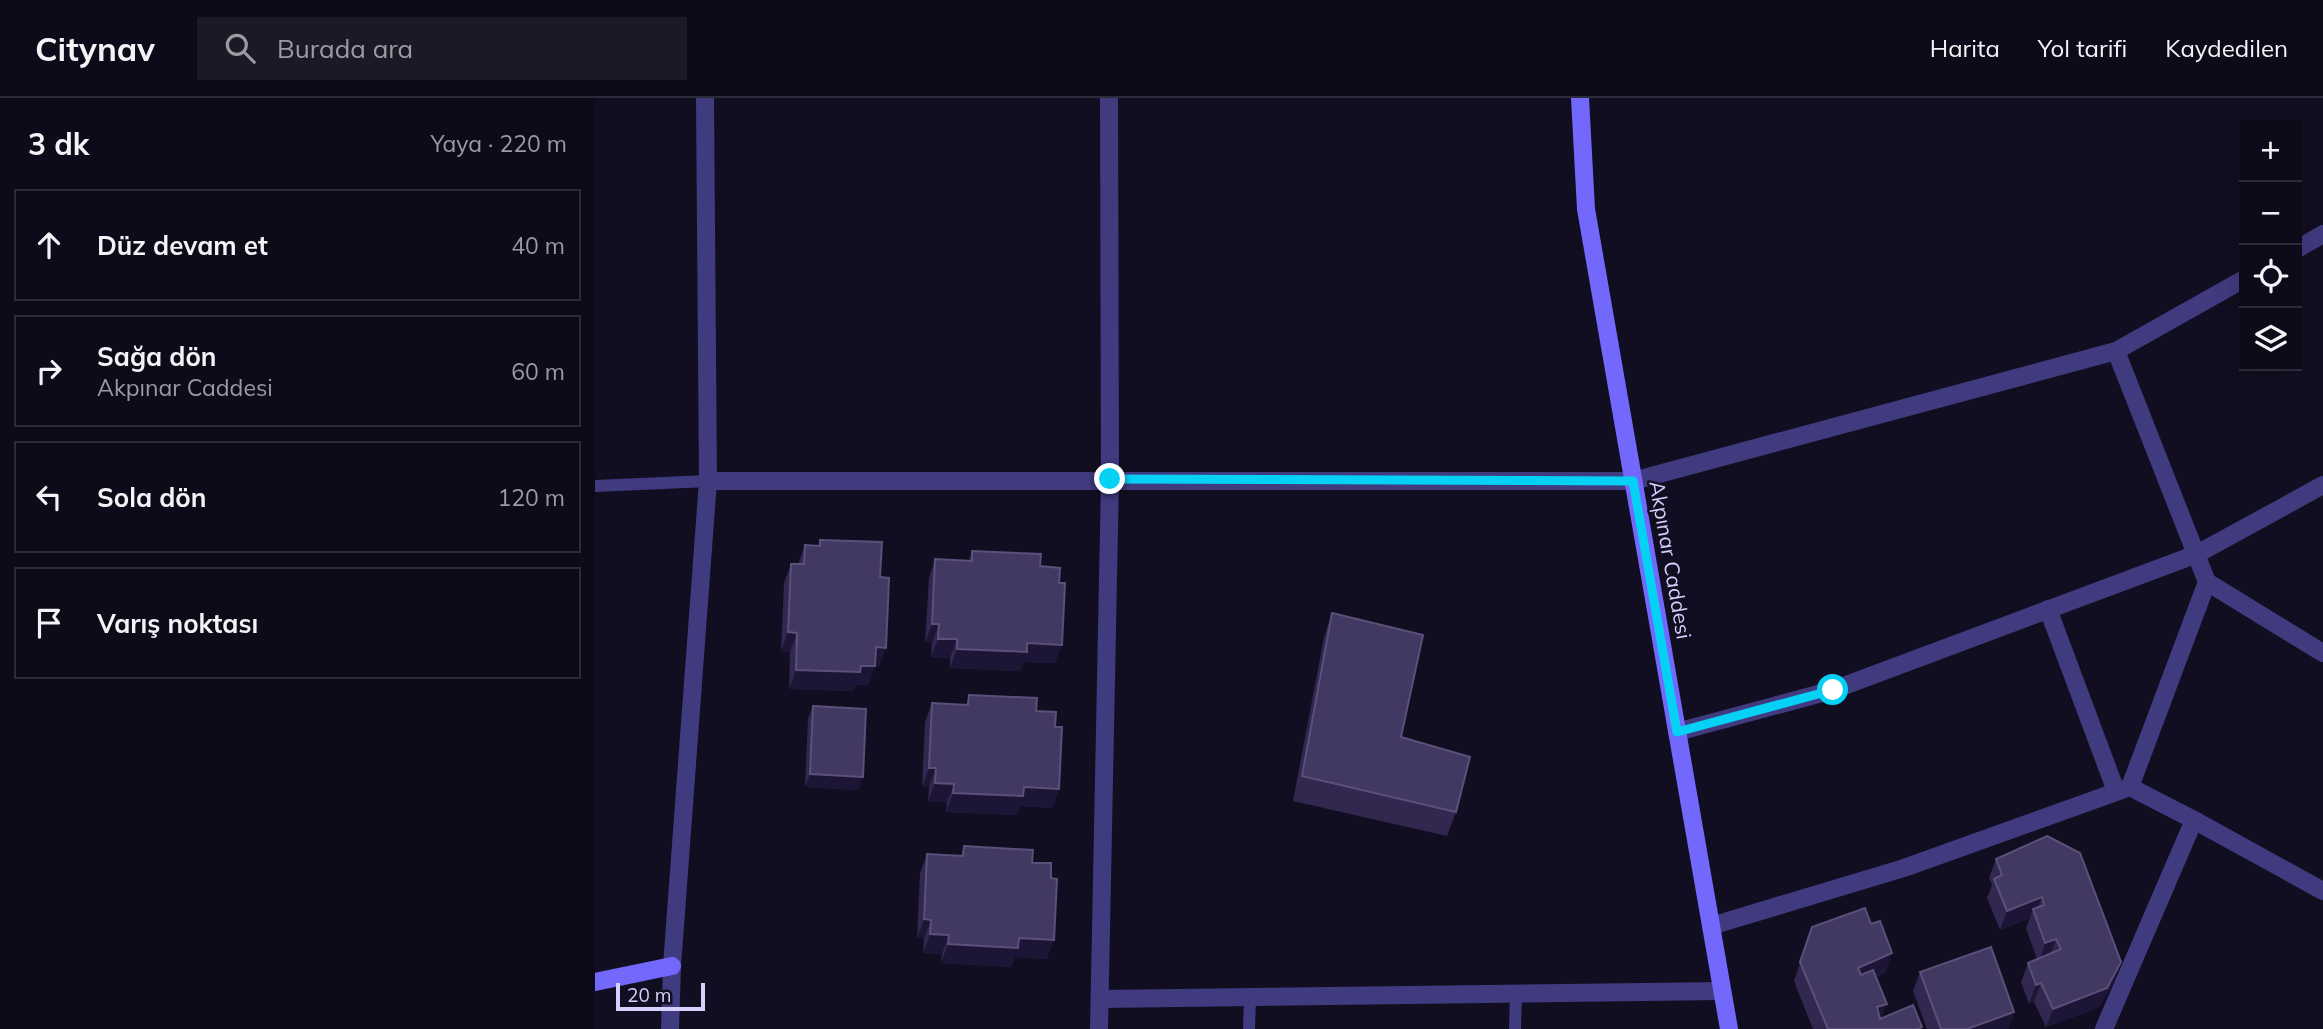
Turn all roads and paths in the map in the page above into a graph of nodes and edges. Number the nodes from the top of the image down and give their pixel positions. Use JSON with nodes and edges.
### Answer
{"nodes":[{"id":1,"x":705,"y":98,"type":"edge"},
{"id":2,"x":1109,"y":98,"type":"edge"},
{"id":3,"x":1580,"y":98,"type":"edge"},
{"id":4,"x":2323,"y":234,"type":"edge"},
{"id":5,"x":2302,"y":246,"type":"edge"},
{"id":6,"x":2239,"y":281,"type":"edge"},
{"id":7,"x":2116,"y":351,"type":"junction"},
{"id":8,"x":1110,"y":479,"type":"junction"},
{"id":9,"x":708,"y":481,"type":"junction"},
{"id":10,"x":1633,"y":481,"type":"junction"},
{"id":11,"x":2323,"y":485,"type":"edge"},
{"id":12,"x":595,"y":486,"type":"edge"},
{"id":13,"x":2197,"y":554,"type":"junction"},
{"id":14,"x":2207,"y":582,"type":"junction"},
{"id":15,"x":2048,"y":609,"type":"junction"},
{"id":16,"x":2323,"y":653,"type":"edge"},
{"id":17,"x":1677,"y":732,"type":"junction"},
{"id":18,"x":2123,"y":789,"type":"junction"},
{"id":19,"x":2194,"y":820,"type":"junction"},
{"id":20,"x":2323,"y":891,"type":"edge"},
{"id":21,"x":1711,"y":926,"type":"junction"},
{"id":22,"x":672,"y":966,"type":"junction"},
{"id":23,"x":595,"y":982,"type":"edge"},
{"id":24,"x":1722,"y":991,"type":"junction"},
{"id":25,"x":1516,"y":994,"type":"junction"},
{"id":26,"x":1250,"y":997,"type":"junction"},
{"id":27,"x":1101,"y":999,"type":"junction"},
{"id":28,"x":670,"y":1029,"type":"edge"},
{"id":29,"x":1099,"y":1029,"type":"edge"},
{"id":30,"x":1249,"y":1029,"type":"edge"},
{"id":31,"x":1515,"y":1029,"type":"edge"},
{"id":32,"x":1730,"y":1029,"type":"edge"},
{"id":33,"x":2104,"y":1029,"type":"edge"}],
"edges":[{"from":1,"to":9,"type":"street"},
{"from":2,"to":8,"type":"street"},
{"from":3,"to":10,"type":"street","name":"Akpınar Caddesi"},
{"from":4,"to":5,"type":"street"},
{"from":6,"to":7,"type":"street"},
{"from":7,"to":10,"type":"street"},
{"from":7,"to":13,"type":"street"},
{"from":8,"to":9,"type":"street"},
{"from":8,"to":10,"type":"street"},
{"from":8,"to":27,"type":"street"},
{"from":9,"to":12,"type":"lane"},
{"from":9,"to":22,"type":"street"},
{"from":10,"to":17,"type":"street","name":"Akpınar Caddesi"},
{"from":11,"to":13,"type":"street"},
{"from":13,"to":14,"type":"street"},
{"from":13,"to":15,"type":"street"},
{"from":14,"to":16,"type":"street"},
{"from":14,"to":18,"type":"street"},
{"from":15,"to":17,"type":"street"},
{"from":15,"to":18,"type":"street"},
{"from":17,"to":21,"type":"street","name":"Akpınar Caddesi"},
{"from":18,"to":19,"type":"street"},
{"from":18,"to":21,"type":"street"},
{"from":19,"to":20,"type":"street"},
{"from":19,"to":33,"type":"street"},
{"from":21,"to":24,"type":"street","name":"Akpınar Caddesi"},
{"from":22,"to":23,"type":"street"},
{"from":22,"to":28,"type":"street"},
{"from":24,"to":25,"type":"street"},
{"from":24,"to":32,"type":"street","name":"Akpınar Caddesi"},
{"from":25,"to":26,"type":"street"},
{"from":25,"to":31,"type":"lane"},
{"from":26,"to":27,"type":"street"},
{"from":26,"to":30,"type":"lane"},
{"from":27,"to":29,"type":"street"}]}
